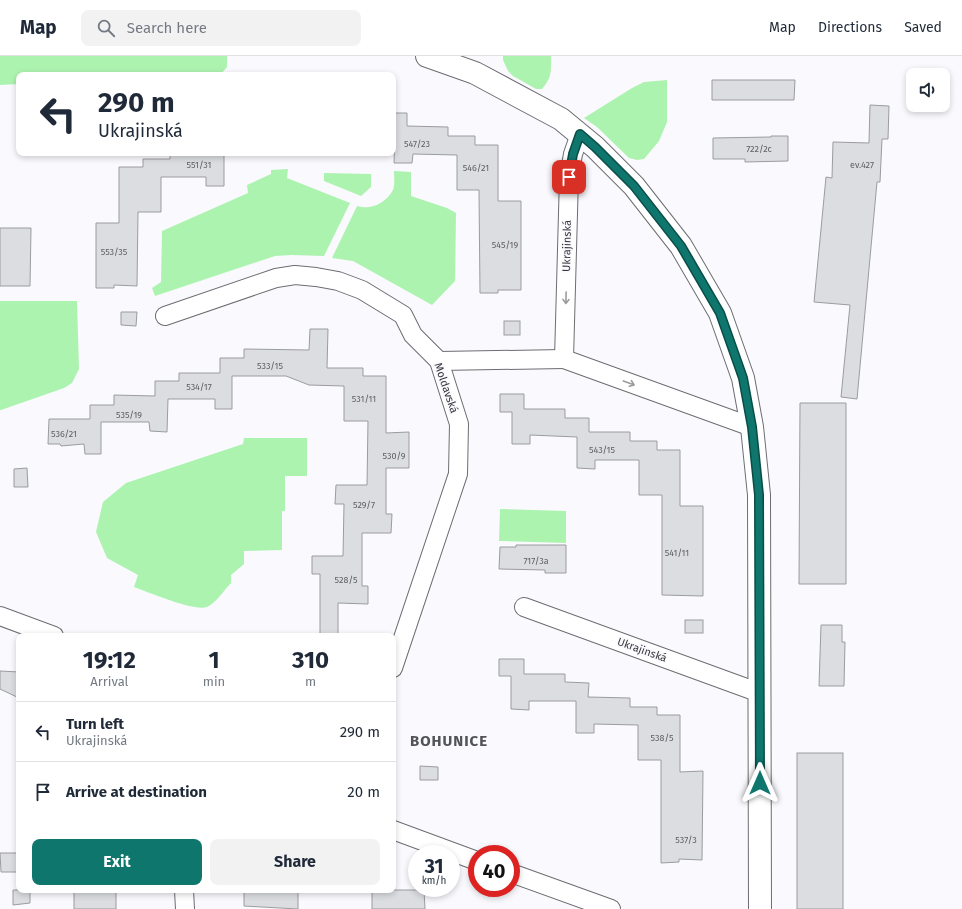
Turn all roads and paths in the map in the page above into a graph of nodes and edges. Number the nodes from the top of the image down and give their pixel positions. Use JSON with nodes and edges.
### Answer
{"nodes":[{"id":1,"x":427,"y":56,"type":"edge"},
{"id":2,"x":580,"y":134,"type":"junction"},
{"id":3,"x":164,"y":316,"type":"dead end"},
{"id":4,"x":564,"y":359,"type":"junction"},
{"id":5,"x":439,"y":361,"type":"junction"},
{"id":6,"x":752,"y":427,"type":"junction"},
{"id":7,"x":524,"y":607,"type":"dead end"},
{"id":8,"x":0,"y":616,"type":"edge"},
{"id":9,"x":46,"y":633,"type":"edge"},
{"id":10,"x":396,"y":659,"type":"edge"},
{"id":11,"x":760,"y":693,"type":"junction"},
{"id":12,"x":396,"y":831,"type":"edge"},
{"id":13,"x":468,"y":858,"type":"edge"},
{"id":14,"x":520,"y":876,"type":"edge"},
{"id":15,"x":184,"y":893,"type":"edge"},
{"id":16,"x":185,"y":909,"type":"edge"},
{"id":17,"x":611,"y":909,"type":"edge"},
{"id":18,"x":760,"y":909,"type":"edge"}],
"edges":[{"from":1,"to":2,"type":"street"},
{"from":2,"to":4,"type":"street","name":"Ukrajinská","one_way":true},
{"from":2,"to":6,"type":"street"},
{"from":3,"to":5,"type":"street","name":"Moldavská"},
{"from":4,"to":5,"type":"street"},
{"from":4,"to":6,"type":"street","one_way":true},
{"from":5,"to":10,"type":"street","name":"Moldavská"},
{"from":6,"to":11,"type":"street"},
{"from":7,"to":11,"type":"street","name":"Ukrajinská"},
{"from":8,"to":9,"type":"street"},
{"from":11,"to":18,"type":"street"},
{"from":12,"to":13,"type":"street"},
{"from":14,"to":17,"type":"street"},
{"from":15,"to":16,"type":"street"}]}
